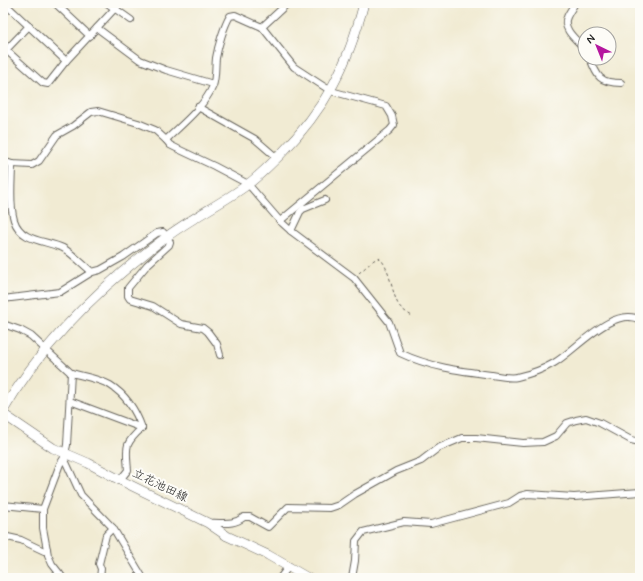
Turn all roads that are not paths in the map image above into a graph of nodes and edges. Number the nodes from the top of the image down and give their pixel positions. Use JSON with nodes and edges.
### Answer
{"nodes":[{"id":1,"x":4,"y":3,"type":"edge"},
{"id":2,"x":54,"y":3,"type":"edge"},
{"id":3,"x":107,"y":3,"type":"edge"},
{"id":4,"x":120,"y":3,"type":"edge"},
{"id":5,"x":288,"y":3,"type":"edge"},
{"id":6,"x":364,"y":3,"type":"edge"},
{"id":7,"x":575,"y":3,"type":"edge"},
{"id":8,"x":114,"y":9,"type":"junction"},
{"id":9,"x":131,"y":20,"type":"dead end"},
{"id":10,"x":29,"y":26,"type":"junction"},
{"id":11,"x":262,"y":27,"type":"junction"},
{"id":12,"x":97,"y":28,"type":"junction"},
{"id":13,"x":90,"y":36,"type":"junction"},
{"id":14,"x":577,"y":40,"type":"edge"},
{"id":15,"x":5,"y":50,"type":"edge"},
{"id":16,"x":66,"y":62,"type":"junction"},
{"id":17,"x":593,"y":66,"type":"edge"},
{"id":18,"x":621,"y":83,"type":"dead end"},
{"id":19,"x":213,"y":84,"type":"junction"},
{"id":20,"x":331,"y":91,"type":"junction"},
{"id":21,"x":198,"y":107,"type":"junction"},
{"id":22,"x":166,"y":140,"type":"junction"},
{"id":23,"x":277,"y":158,"type":"junction"},
{"id":24,"x":3,"y":161,"type":"edge"},
{"id":25,"x":12,"y":164,"type":"junction"},
{"id":26,"x":248,"y":184,"type":"junction"},
{"id":27,"x":325,"y":200,"type":"dead end"},
{"id":28,"x":280,"y":220,"type":"junction"},
{"id":29,"x":291,"y":231,"type":"junction"},
{"id":30,"x":167,"y":237,"type":"junction"},
{"id":31,"x":92,"y":272,"type":"junction"},
{"id":32,"x":3,"y":299,"type":"edge"},
{"id":33,"x":640,"y":320,"type":"edge"},
{"id":34,"x":3,"y":324,"type":"edge"},
{"id":35,"x":46,"y":350,"type":"junction"},
{"id":36,"x":220,"y":355,"type":"dead end"},
{"id":37,"x":71,"y":373,"type":"junction"},
{"id":38,"x":70,"y":401,"type":"junction"},
{"id":39,"x":3,"y":413,"type":"edge"},
{"id":40,"x":142,"y":428,"type":"junction"},
{"id":41,"x":640,"y":442,"type":"edge"},
{"id":42,"x":65,"y":456,"type":"junction"},
{"id":43,"x":120,"y":480,"type":"junction"},
{"id":44,"x":640,"y":492,"type":"edge"},
{"id":45,"x":3,"y":505,"type":"edge"},
{"id":46,"x":43,"y":508,"type":"junction"},
{"id":47,"x":208,"y":523,"type":"junction"},
{"id":48,"x":113,"y":528,"type":"junction"},
{"id":49,"x":3,"y":536,"type":"edge"},
{"id":50,"x":47,"y":549,"type":"junction"},
{"id":51,"x":289,"y":566,"type":"junction"},
{"id":52,"x":61,"y":576,"type":"edge"},
{"id":53,"x":50,"y":578,"type":"edge"},
{"id":54,"x":100,"y":578,"type":"edge"},
{"id":55,"x":143,"y":578,"type":"edge"},
{"id":56,"x":280,"y":578,"type":"edge"},
{"id":57,"x":308,"y":578,"type":"edge"},
{"id":58,"x":352,"y":578,"type":"edge"}],
"edges":[{"from":1,"to":10,"type":"street"},
{"from":2,"to":13,"type":"street"},
{"from":3,"to":8,"type":"street"},
{"from":4,"to":8,"type":"street"},
{"from":5,"to":11,"type":"street"},
{"from":6,"to":20,"type":"street"},
{"from":7,"to":14,"type":"street"},
{"from":8,"to":9,"type":"street"},
{"from":8,"to":12,"type":"street"},
{"from":10,"to":15,"type":"street"},
{"from":10,"to":16,"type":"street"},
{"from":11,"to":19,"type":"street"},
{"from":11,"to":20,"type":"street"},
{"from":12,"to":13,"type":"street"},
{"from":12,"to":19,"type":"street"},
{"from":13,"to":16,"type":"street"},
{"from":15,"to":16,"type":"street"},
{"from":17,"to":18,"type":"street"},
{"from":19,"to":21,"type":"street"},
{"from":20,"to":23,"type":"street"},
{"from":20,"to":28,"type":"street"},
{"from":21,"to":22,"type":"street"},
{"from":21,"to":23,"type":"street"},
{"from":22,"to":25,"type":"street"},
{"from":22,"to":26,"type":"street"},
{"from":23,"to":26,"type":"street"},
{"from":24,"to":25,"type":"street"},
{"from":25,"to":31,"type":"street"},
{"from":26,"to":28,"type":"street"},
{"from":26,"to":30,"type":"street"},
{"from":27,"to":29,"type":"street"},
{"from":28,"to":29,"type":"street"},
{"from":29,"to":33,"type":"street"},
{"from":30,"to":31,"type":"street"},
{"from":30,"to":35,"type":"street"},
{"from":30,"to":36,"type":"street"},
{"from":31,"to":32,"type":"street"},
{"from":34,"to":35,"type":"street"},
{"from":35,"to":37,"type":"street"},
{"from":35,"to":39,"type":"street"},
{"from":37,"to":38,"type":"street"},
{"from":37,"to":40,"type":"street"},
{"from":38,"to":40,"type":"street"},
{"from":38,"to":42,"type":"street"},
{"from":39,"to":42,"type":"street","name":"立花池田線"},
{"from":40,"to":43,"type":"street"},
{"from":41,"to":47,"type":"street"},
{"from":42,"to":43,"type":"street","name":"立花池田線"},
{"from":42,"to":46,"type":"street"},
{"from":42,"to":48,"type":"street"},
{"from":43,"to":47,"type":"street","name":"立花池田線"},
{"from":44,"to":58,"type":"street"},
{"from":45,"to":46,"type":"street"},
{"from":46,"to":50,"type":"street"},
{"from":47,"to":51,"type":"street","name":"立花池田線"},
{"from":48,"to":54,"type":"street"},
{"from":48,"to":55,"type":"street"},
{"from":49,"to":50,"type":"street"},
{"from":50,"to":52,"type":"street"},
{"from":51,"to":56,"type":"street"},
{"from":51,"to":57,"type":"street","name":"立花池田線"},
{"from":52,"to":53,"type":"street"}]}
